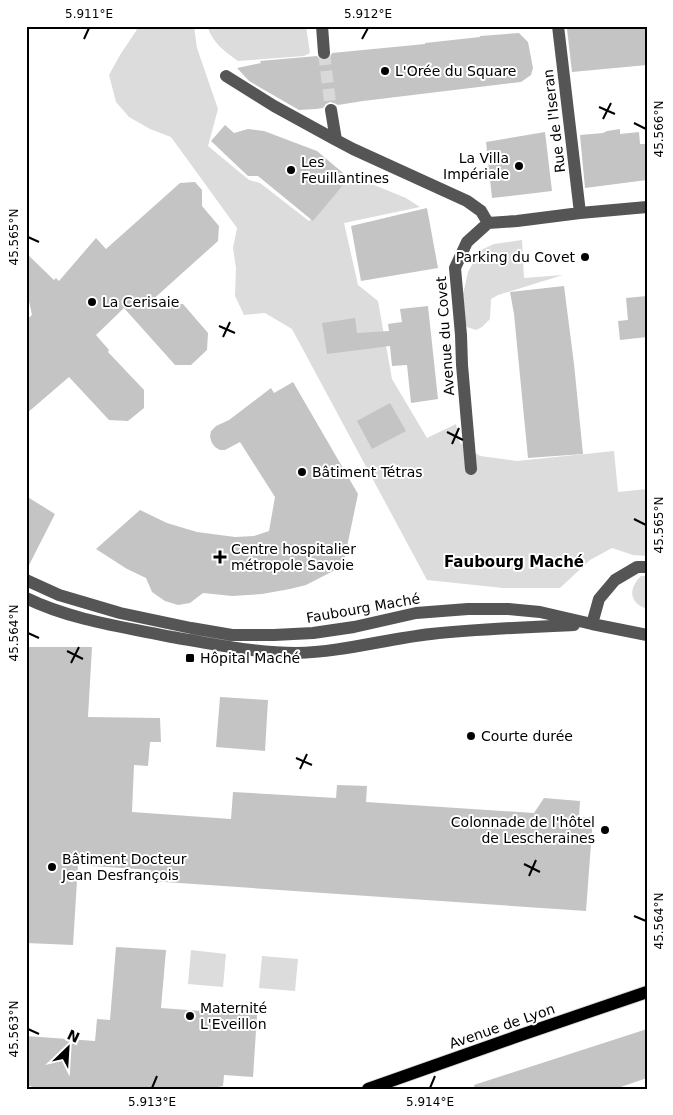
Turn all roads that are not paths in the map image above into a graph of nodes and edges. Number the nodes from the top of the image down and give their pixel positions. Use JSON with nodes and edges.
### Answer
{"nodes":[{"id":1,"x":322,"y":26,"type":"edge"},
{"id":2,"x":558,"y":26,"type":"edge"},
{"id":3,"x":324,"y":53,"type":"tunnel mouth"},
{"id":4,"x":226,"y":76,"type":"dead end"},
{"id":5,"x":331,"y":110,"type":"tunnel mouth"},
{"id":6,"x":336,"y":140,"type":"junction"},
{"id":7,"x":647,"y":207,"type":"edge"},
{"id":8,"x":580,"y":213,"type":"junction"},
{"id":9,"x":488,"y":222,"type":"junction"},
{"id":10,"x":471,"y":468,"type":"dead end"},
{"id":11,"x":647,"y":567,"type":"edge"},
{"id":12,"x":26,"y":580,"type":"edge"},
{"id":13,"x":26,"y":598,"type":"edge"},
{"id":14,"x":592,"y":624,"type":"junction"},
{"id":15,"x":647,"y":634,"type":"edge"},
{"id":16,"x":647,"y":992,"type":"edge"},
{"id":17,"x":368,"y":1089,"type":"edge"}],
"edges":[{"from":1,"to":3,"type":"street"},
{"from":2,"to":8,"type":"street","name":"Rue de l'Iseran"},
{"from":4,"to":6,"type":"street"},
{"from":5,"to":6,"type":"street"},
{"from":6,"to":9,"type":"street"},
{"from":7,"to":8,"type":"street"},
{"from":8,"to":9,"type":"street"},
{"from":9,"to":10,"type":"street","name":"Avenue du Covet"},
{"from":11,"to":14,"type":"street"},
{"from":12,"to":14,"type":"street","name":"Faubourg Maché"},
{"from":13,"to":14,"type":"street","name":"Faubourg Maché"},
{"from":14,"to":15,"type":"street","name":"Faubourg Maché"},
{"from":16,"to":17,"type":"main road","name":"Avenue de Lyon"}]}
